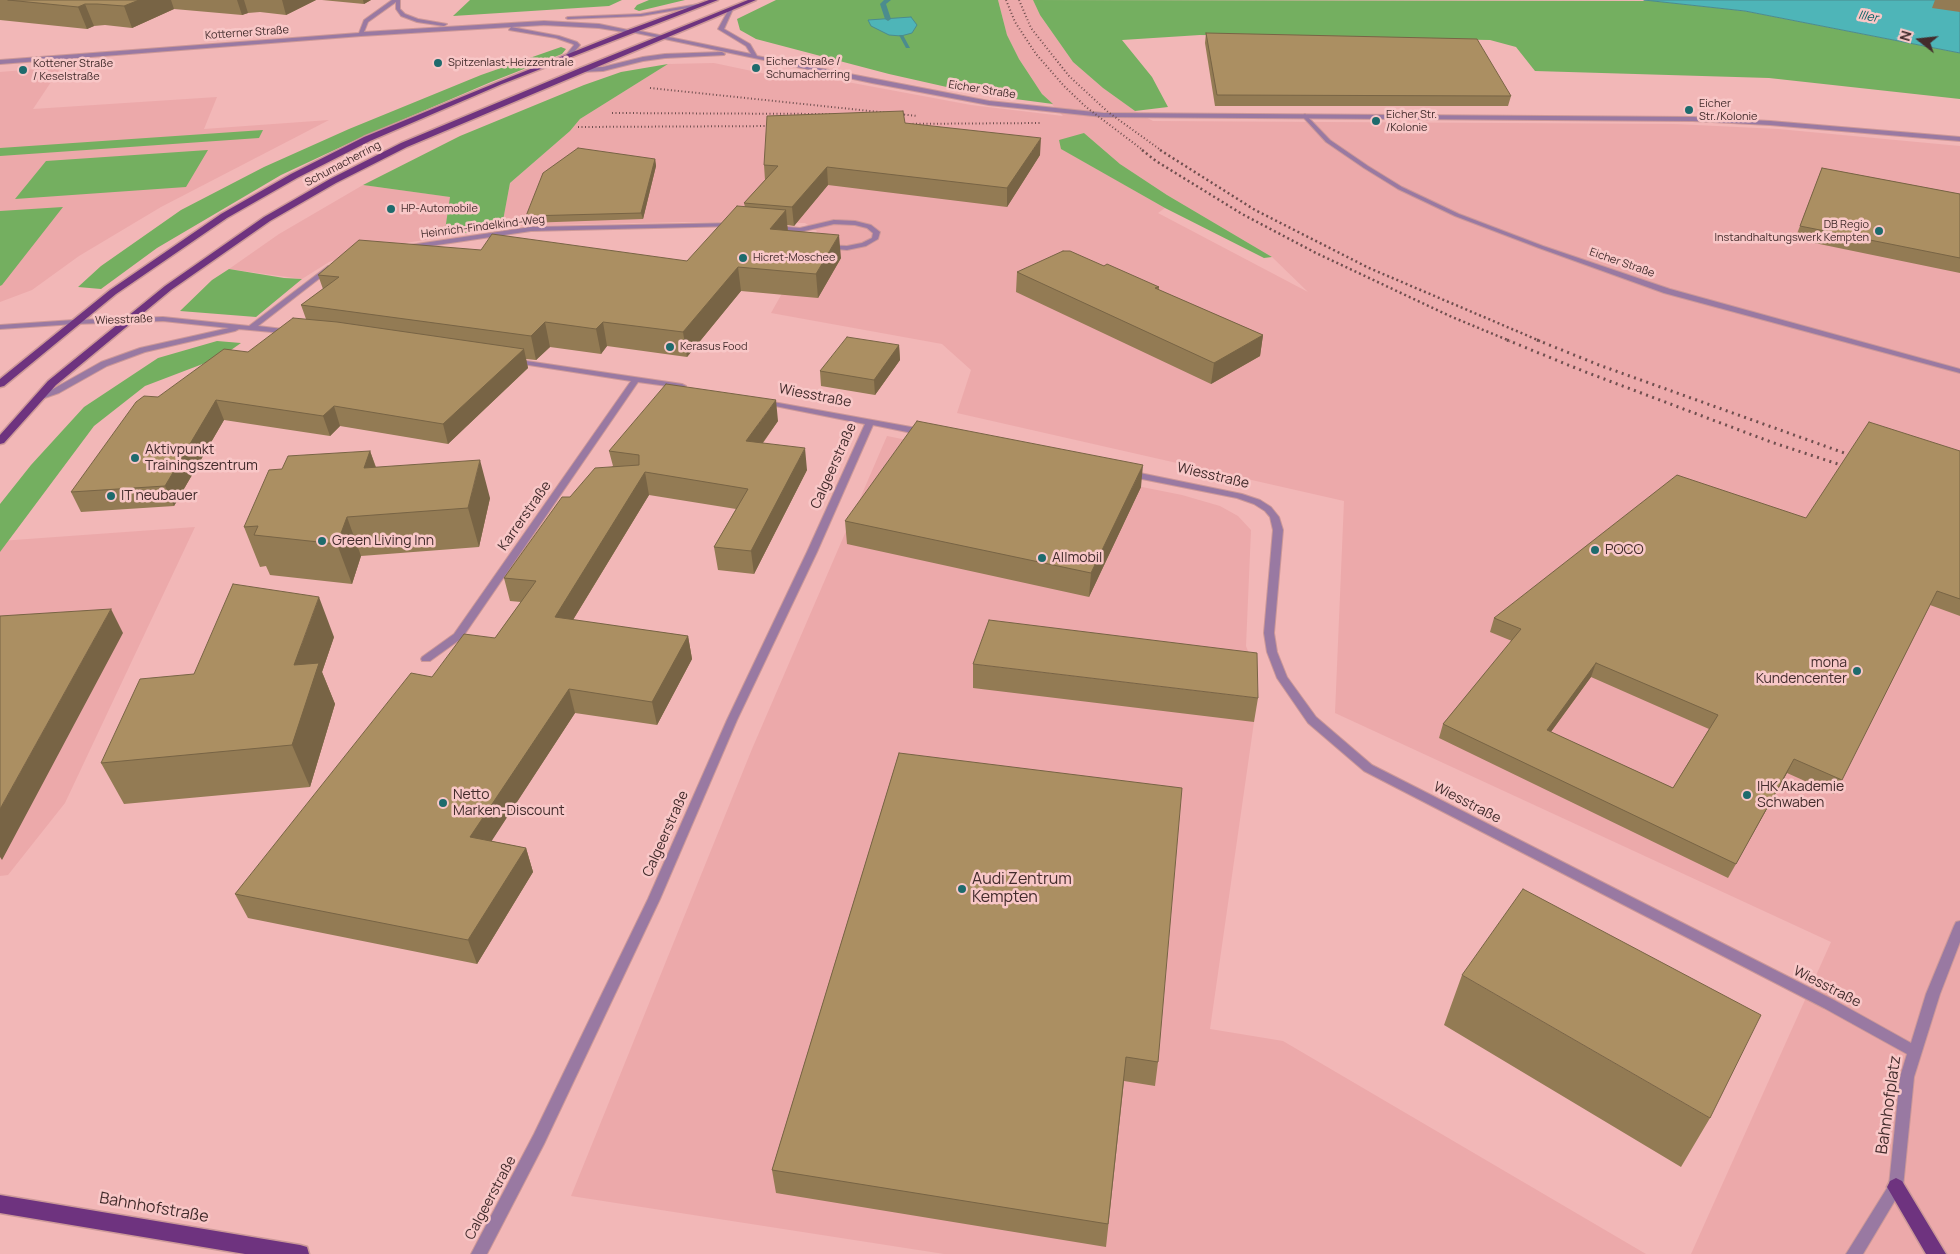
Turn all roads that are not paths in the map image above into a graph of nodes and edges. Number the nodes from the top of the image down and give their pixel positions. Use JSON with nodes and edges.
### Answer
{"nodes":[{"id":1,"x":397,"y":0,"type":"edge"},
{"id":2,"x":715,"y":0,"type":"edge"},
{"id":3,"x":753,"y":0,"type":"edge"},
{"id":4,"x":704,"y":4,"type":"junction"},
{"id":5,"x":731,"y":9,"type":"junction"},
{"id":6,"x":544,"y":23,"type":"junction"},
{"id":7,"x":495,"y":26,"type":"junction"},
{"id":8,"x":470,"y":27,"type":"junction"},
{"id":9,"x":630,"y":31,"type":"junction"},
{"id":10,"x":361,"y":34,"type":"junction"},
{"id":11,"x":660,"y":37,"type":"junction"},
{"id":12,"x":569,"y":55,"type":"junction"},
{"id":13,"x":755,"y":57,"type":"junction"},
{"id":14,"x":0,"y":62,"type":"edge"},
{"id":15,"x":580,"y":70,"type":"junction"},
{"id":16,"x":1305,"y":116,"type":"junction"},
{"id":17,"x":1960,"y":139,"type":"edge"},
{"id":18,"x":746,"y":226,"type":"edge"},
{"id":19,"x":764,"y":227,"type":"edge"},
{"id":20,"x":820,"y":244,"type":"edge"},
{"id":21,"x":399,"y":249,"type":"edge"},
{"id":22,"x":334,"y":264,"type":"edge"},
{"id":23,"x":130,"y":319,"type":"junction"},
{"id":24,"x":74,"y":322,"type":"junction"},
{"id":25,"x":0,"y":327,"type":"edge"},
{"id":26,"x":250,"y":327,"type":"junction"},
{"id":27,"x":304,"y":333,"type":"edge"},
{"id":28,"x":510,"y":360,"type":"edge"},
{"id":29,"x":1960,"y":371,"type":"edge"},
{"id":30,"x":636,"y":379,"type":"junction"},
{"id":31,"x":0,"y":384,"type":"edge"},
{"id":32,"x":694,"y":388,"type":"edge"},
{"id":33,"x":39,"y":398,"type":"junction"},
{"id":34,"x":756,"y":400,"type":"edge"},
{"id":35,"x":870,"y":422,"type":"junction"},
{"id":36,"x":928,"y":433,"type":"edge"},
{"id":37,"x":0,"y":441,"type":"edge"},
{"id":38,"x":1121,"y":472,"type":"edge"},
{"id":39,"x":426,"y":659,"type":"dead end"},
{"id":40,"x":1960,"y":926,"type":"edge"},
{"id":41,"x":1914,"y":1050,"type":"junction"},
{"id":42,"x":1896,"y":1187,"type":"junction"},
{"id":43,"x":0,"y":1204,"type":"edge"},
{"id":44,"x":300,"y":1254,"type":"edge"},
{"id":45,"x":479,"y":1254,"type":"edge"},
{"id":46,"x":1854,"y":1254,"type":"edge"},
{"id":47,"x":1937,"y":1254,"type":"edge"}],
"edges":[{"from":1,"to":8,"type":"street"},
{"from":1,"to":10,"type":"street"},
{"from":2,"to":4,"type":"main road","name":"Schumacherring"},
{"from":3,"to":5,"type":"main road","name":"Schumacherring"},
{"from":4,"to":6,"type":"street","name":"Kotterner Straße"},
{"from":4,"to":9,"type":"main road","name":"Schumacherring"},
{"from":5,"to":11,"type":"main road","name":"Schumacherring"},
{"from":5,"to":13,"type":"street"},
{"from":6,"to":7,"type":"street","name":"Kotterner Straße"},
{"from":6,"to":9,"type":"street","name":"Kotterner Straße"},
{"from":7,"to":8,"type":"street","name":"Kotterner Straße"},
{"from":7,"to":12,"type":"street","name":"Kotterner Straße"},
{"from":8,"to":10,"type":"street","name":"Kotterner Straße"},
{"from":9,"to":11,"type":"street","name":"Kotterner Straße"},
{"from":9,"to":12,"type":"main road","name":"Schumacherring"},
{"from":10,"to":14,"type":"street","name":"Kotterner Straße"},
{"from":11,"to":13,"type":"street","name":"Eicher Straße"},
{"from":11,"to":15,"type":"main road","name":"Schumacherring"},
{"from":12,"to":24,"type":"main road","name":"Schumacherring"},
{"from":13,"to":15,"type":"street"},
{"from":13,"to":16,"type":"street","name":"Eicher Straße"},
{"from":15,"to":23,"type":"main road","name":"Schumacherring"},
{"from":16,"to":17,"type":"street","name":"Eicher Straße"},
{"from":16,"to":29,"type":"street","name":"Eicher Straße"},
{"from":18,"to":21,"type":"street","name":"Heinrich-Findelkind-Weg"},
{"from":19,"to":20,"type":"street"},
{"from":22,"to":26,"type":"street"},
{"from":23,"to":24,"type":"street","name":"Wiesstraße"},
{"from":23,"to":26,"type":"street","name":"Wiesstraße"},
{"from":23,"to":33,"type":"main road","name":"Schumacherring"},
{"from":24,"to":25,"type":"street","name":"Wiesstraße"},
{"from":24,"to":31,"type":"main road","name":"Schumacherring"},
{"from":26,"to":27,"type":"street","name":"Wiesstraße"},
{"from":26,"to":33,"type":"street","name":"Wiesstraße"},
{"from":28,"to":30,"type":"street"},
{"from":30,"to":32,"type":"street"},
{"from":30,"to":39,"type":"street","name":"Karrerstraße"},
{"from":33,"to":37,"type":"main road","name":"Schumacherring"},
{"from":34,"to":35,"type":"street","name":"Wiesstraße"},
{"from":35,"to":36,"type":"street","name":"Wiesstraße"},
{"from":35,"to":45,"type":"street","name":"Calgeerstraße"},
{"from":38,"to":41,"type":"street","name":"Wiesstraße"},
{"from":40,"to":41,"type":"street","name":"Bahnhofplatz"},
{"from":41,"to":42,"type":"street","name":"Bahnhofplatz"},
{"from":42,"to":46,"type":"street","name":"Bahnhofplatz"},
{"from":42,"to":47,"type":"main road"},
{"from":43,"to":44,"type":"main road","name":"Bahnhofstraße"}]}
